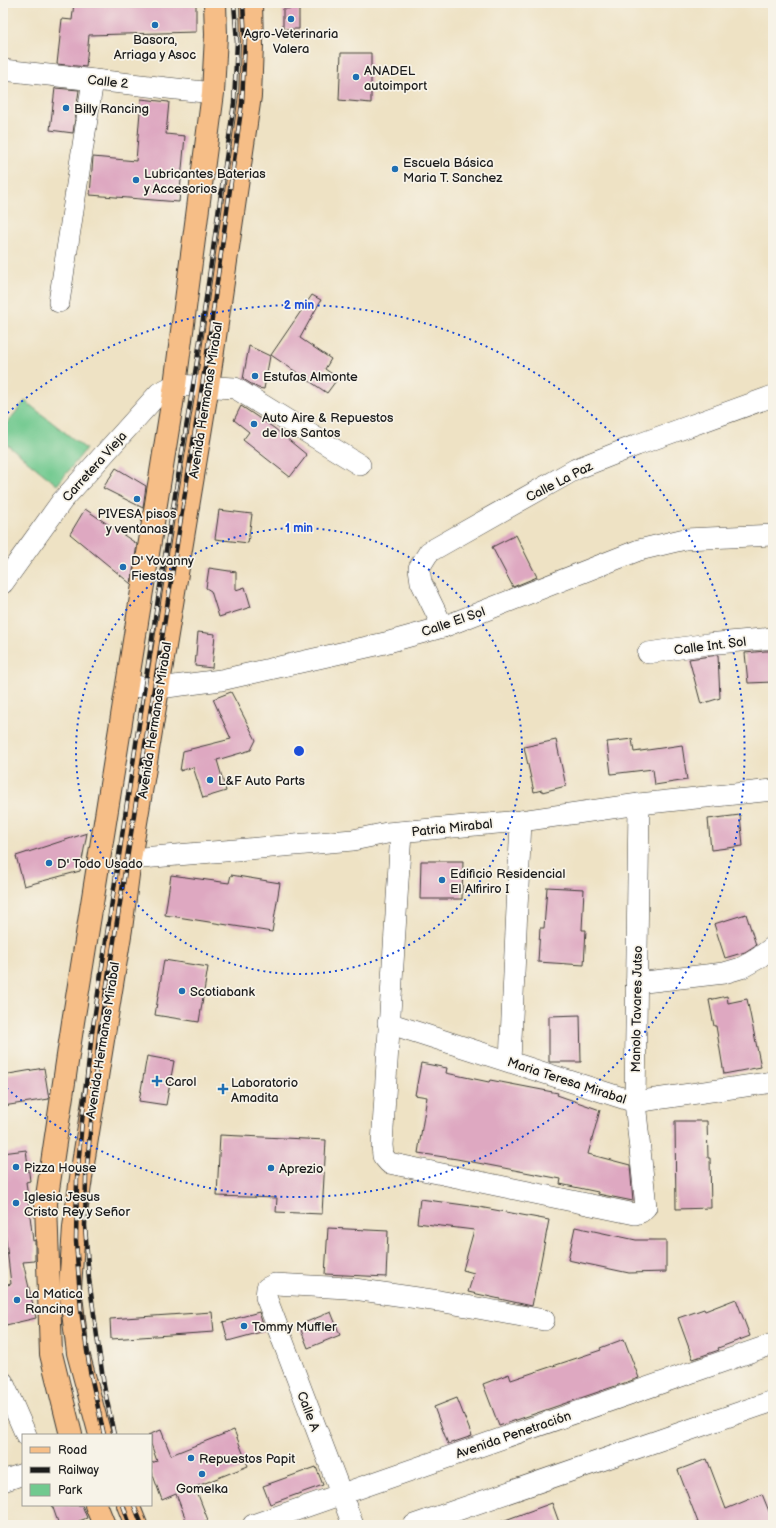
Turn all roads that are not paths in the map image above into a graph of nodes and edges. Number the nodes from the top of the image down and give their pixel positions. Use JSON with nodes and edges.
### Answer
{"nodes":[{"id":1,"x":215,"y":3,"type":"edge"},
{"id":2,"x":251,"y":3,"type":"edge"},
{"id":3,"x":3,"y":70,"type":"edge"},
{"id":4,"x":93,"y":80,"type":"junction"},
{"id":5,"x":213,"y":93,"type":"junction"},
{"id":6,"x":59,"y":302,"type":"dead end"},
{"id":7,"x":175,"y":385,"type":"junction"},
{"id":8,"x":208,"y":385,"type":"junction"},
{"id":9,"x":773,"y":396,"type":"edge"},
{"id":10,"x":360,"y":465,"type":"dead end"},
{"id":11,"x":773,"y":535,"type":"edge"},
{"id":12,"x":3,"y":583,"type":"edge"},
{"id":13,"x":443,"y":626,"type":"junction"},
{"id":14,"x":773,"y":638,"type":"edge"},
{"id":15,"x":648,"y":653,"type":"dead end"},
{"id":16,"x":127,"y":686,"type":"junction"},
{"id":17,"x":159,"y":688,"type":"junction"},
{"id":18,"x":773,"y":790,"type":"edge"},
{"id":19,"x":639,"y":804,"type":"junction"},
{"id":20,"x":521,"y":821,"type":"junction"},
{"id":21,"x":394,"y":833,"type":"junction"},
{"id":22,"x":132,"y":852,"type":"junction"},
{"id":23,"x":773,"y":947,"type":"edge"},
{"id":24,"x":636,"y":983,"type":"junction"},
{"id":25,"x":388,"y":1023,"type":"junction"},
{"id":26,"x":510,"y":1061,"type":"junction"},
{"id":27,"x":773,"y":1082,"type":"edge"},
{"id":28,"x":635,"y":1102,"type":"junction"},
{"id":29,"x":544,"y":1320,"type":"dead end"},
{"id":30,"x":773,"y":1344,"type":"edge"},
{"id":31,"x":3,"y":1382,"type":"edge"},
{"id":32,"x":773,"y":1401,"type":"edge"},
{"id":33,"x":26,"y":1434,"type":"edge"},
{"id":34,"x":71,"y":1434,"type":"edge"},
{"id":35,"x":100,"y":1434,"type":"edge"},
{"id":36,"x":22,"y":1474,"type":"edge"},
{"id":37,"x":3,"y":1481,"type":"edge"},
{"id":38,"x":341,"y":1493,"type":"junction"},
{"id":39,"x":96,"y":1506,"type":"edge"},
{"id":40,"x":128,"y":1506,"type":"edge"},
{"id":41,"x":104,"y":1525,"type":"edge"},
{"id":42,"x":136,"y":1525,"type":"edge"},
{"id":43,"x":253,"y":1525,"type":"edge"},
{"id":44,"x":352,"y":1525,"type":"edge"},
{"id":45,"x":414,"y":1525,"type":"edge"}],
"edges":[{"from":1,"to":5,"type":"main road"},
{"from":2,"to":8,"type":"main road","name":"Avenida Hermanas Mirabal"},
{"from":3,"to":4,"type":"street","name":"Calle 2"},
{"from":4,"to":5,"type":"street","name":"Calle 2"},
{"from":4,"to":6,"type":"street"},
{"from":5,"to":7,"type":"main road"},
{"from":7,"to":8,"type":"street","name":"Carretera Vieja"},
{"from":7,"to":12,"type":"street","name":"Carretera Vieja"},
{"from":7,"to":16,"type":"main road"},
{"from":8,"to":10,"type":"street","name":"Carretera Vieja"},
{"from":8,"to":17,"type":"main road","name":"Avenida Hermanas Mirabal"},
{"from":9,"to":13,"type":"street","name":"Calle La Paz"},
{"from":11,"to":13,"type":"street","name":"Calle El Sol"},
{"from":13,"to":17,"type":"street","name":"Calle El Sol"},
{"from":14,"to":15,"type":"street","name":"Calle Int. Sol"},
{"from":16,"to":17,"type":"street","name":"Calle El Sol"},
{"from":16,"to":34,"type":"main road"},
{"from":17,"to":22,"type":"main road","name":"Avenida Hermanas Mirabal"},
{"from":18,"to":19,"type":"street","name":"Patria Mirabal"},
{"from":19,"to":20,"type":"street","name":"Patria Mirabal"},
{"from":19,"to":24,"type":"street","name":"Manolo Tavares Jutso"},
{"from":20,"to":21,"type":"street","name":"Patria Mirabal"},
{"from":20,"to":26,"type":"street"},
{"from":21,"to":22,"type":"street","name":"Patria Mirabal"},
{"from":21,"to":25,"type":"street"},
{"from":22,"to":35,"type":"main road","name":"Avenida Hermanas Mirabal"},
{"from":23,"to":24,"type":"street"},
{"from":24,"to":28,"type":"street","name":"Manolo Tavares Jutso"},
{"from":25,"to":26,"type":"street","name":"Maria Teresa Mirabal"},
{"from":25,"to":28,"type":"street","name":"Manolo Tavares Jutso"},
{"from":26,"to":28,"type":"street","name":"Maria Teresa Mirabal"},
{"from":27,"to":28,"type":"street","name":"Maria Teresa Mirabal"},
{"from":29,"to":38,"type":"street","name":"Calle A"},
{"from":30,"to":38,"type":"street","name":"Avenida Penetración"},
{"from":31,"to":33,"type":"street"},
{"from":32,"to":45,"type":"street"},
{"from":36,"to":37,"type":"street"},
{"from":38,"to":43,"type":"street","name":"Avenida Penetración"},
{"from":38,"to":44,"type":"street","name":"Calle A"},
{"from":39,"to":41,"type":"main road"},
{"from":40,"to":42,"type":"main road"}]}
